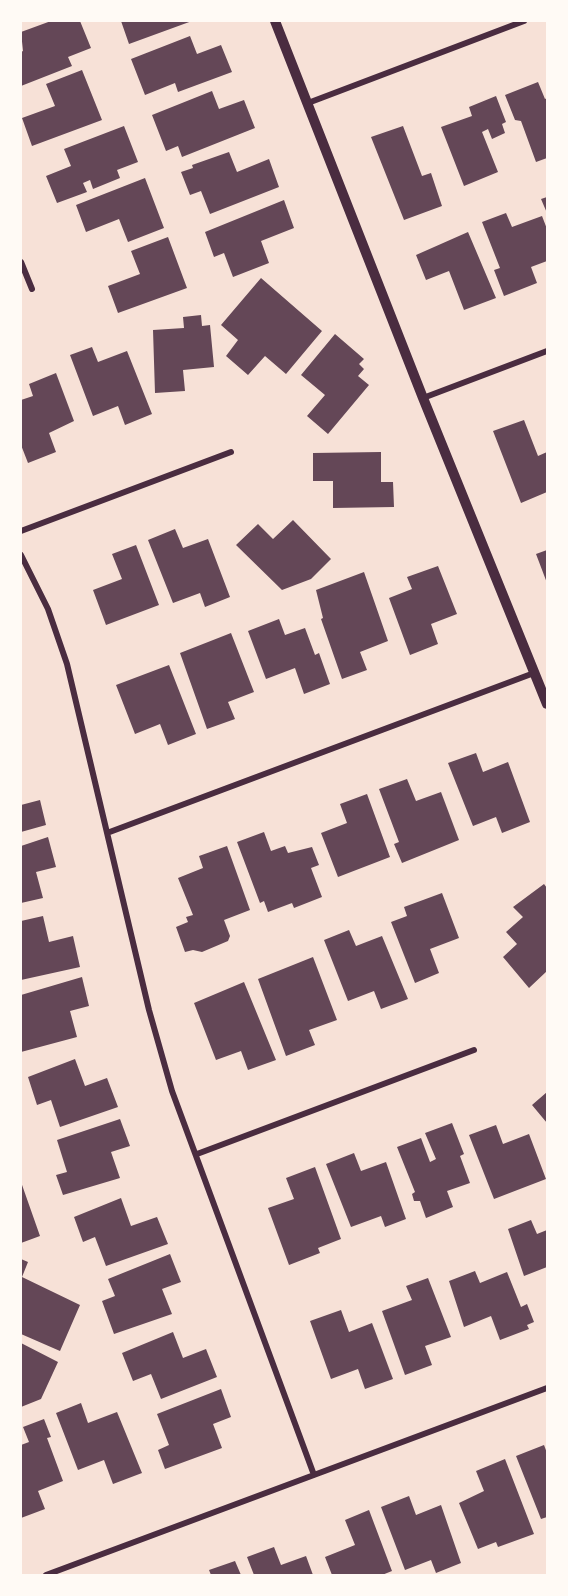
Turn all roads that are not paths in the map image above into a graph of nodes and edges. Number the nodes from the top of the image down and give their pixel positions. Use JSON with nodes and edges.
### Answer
{"nodes":[{"id":1,"x":275,"y":21,"type":"edge"},
{"id":2,"x":524,"y":21,"type":"edge"},
{"id":3,"x":308,"y":102,"type":"junction"},
{"id":4,"x":21,"y":262,"type":"edge"},
{"id":5,"x":32,"y":289,"type":"dead end"},
{"id":6,"x":547,"y":351,"type":"edge"},
{"id":7,"x":423,"y":398,"type":"junction"},
{"id":8,"x":231,"y":453,"type":"dead end"},
{"id":9,"x":21,"y":531,"type":"edge"},
{"id":10,"x":21,"y":555,"type":"edge"},
{"id":11,"x":534,"y":673,"type":"junction"},
{"id":12,"x":544,"y":690,"type":"edge"},
{"id":13,"x":547,"y":704,"type":"edge"},
{"id":14,"x":107,"y":833,"type":"junction"},
{"id":15,"x":474,"y":1050,"type":"dead end"},
{"id":16,"x":197,"y":1154,"type":"junction"},
{"id":17,"x":547,"y":1388,"type":"edge"},
{"id":18,"x":314,"y":1475,"type":"junction"},
{"id":19,"x":46,"y":1575,"type":"edge"}],
"edges":[{"from":1,"to":3,"type":"street"},
{"from":2,"to":3,"type":"street"},
{"from":3,"to":7,"type":"street"},
{"from":4,"to":5,"type":"street"},
{"from":6,"to":7,"type":"street"},
{"from":7,"to":11,"type":"street"},
{"from":8,"to":9,"type":"street"},
{"from":10,"to":14,"type":"street"},
{"from":11,"to":12,"type":"street"},
{"from":11,"to":14,"type":"street"},
{"from":12,"to":13,"type":"street"},
{"from":14,"to":16,"type":"street"},
{"from":15,"to":16,"type":"street"},
{"from":16,"to":18,"type":"street"},
{"from":17,"to":18,"type":"street"},
{"from":18,"to":19,"type":"street"}]}
